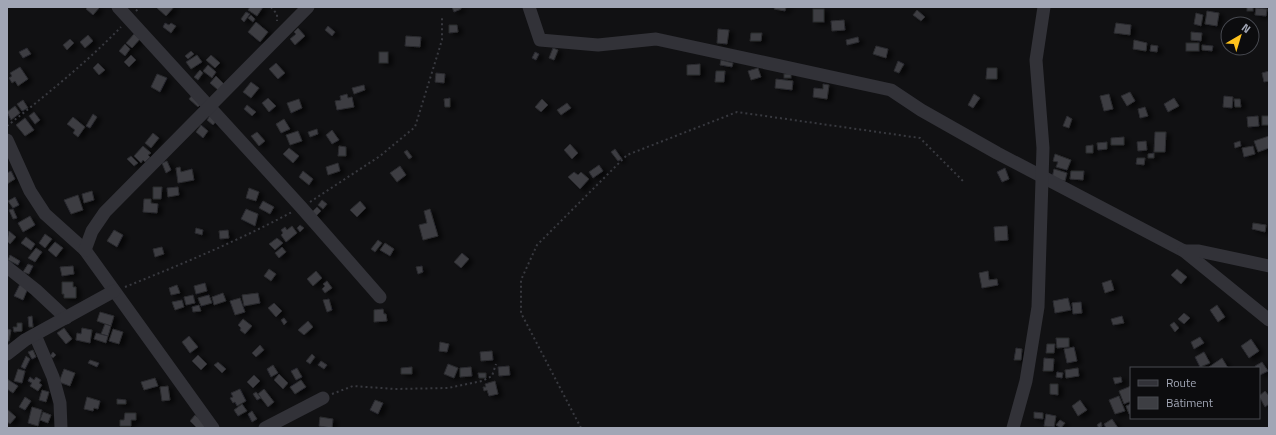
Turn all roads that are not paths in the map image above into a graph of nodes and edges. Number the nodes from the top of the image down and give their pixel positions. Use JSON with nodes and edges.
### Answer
{"nodes":[{"id":1,"x":118,"y":7,"type":"edge"},
{"id":2,"x":308,"y":7,"type":"edge"},
{"id":3,"x":529,"y":7,"type":"edge"},
{"id":4,"x":1044,"y":7,"type":"edge"},
{"id":5,"x":209,"y":106,"type":"junction"},
{"id":6,"x":7,"y":140,"type":"edge"},
{"id":7,"x":1042,"y":177,"type":"junction"},
{"id":8,"x":85,"y":250,"type":"junction"},
{"id":9,"x":1184,"y":251,"type":"junction"},
{"id":10,"x":1269,"y":266,"type":"edge"},
{"id":11,"x":7,"y":267,"type":"edge"},
{"id":12,"x":114,"y":292,"type":"junction"},
{"id":13,"x":380,"y":297,"type":"dead end"},
{"id":14,"x":66,"y":318,"type":"junction"},
{"id":15,"x":1269,"y":320,"type":"edge"},
{"id":16,"x":35,"y":335,"type":"junction"},
{"id":17,"x":7,"y":354,"type":"edge"},
{"id":18,"x":324,"y":398,"type":"road end"},
{"id":19,"x":61,"y":428,"type":"edge"},
{"id":20,"x":213,"y":428,"type":"edge"},
{"id":21,"x":265,"y":428,"type":"edge"},
{"id":22,"x":1013,"y":428,"type":"edge"}],
"edges":[{"from":1,"to":5,"type":"street"},
{"from":2,"to":5,"type":"street"},
{"from":3,"to":7,"type":"street"},
{"from":4,"to":7,"type":"street"},
{"from":5,"to":8,"type":"street"},
{"from":5,"to":13,"type":"street"},
{"from":6,"to":8,"type":"street"},
{"from":7,"to":9,"type":"street"},
{"from":7,"to":22,"type":"street"},
{"from":8,"to":12,"type":"street"},
{"from":9,"to":10,"type":"street"},
{"from":9,"to":15,"type":"street"},
{"from":11,"to":14,"type":"street"},
{"from":12,"to":14,"type":"street"},
{"from":12,"to":20,"type":"street"},
{"from":14,"to":16,"type":"street"},
{"from":16,"to":17,"type":"street"},
{"from":16,"to":19,"type":"street"},
{"from":18,"to":21,"type":"street"}]}
